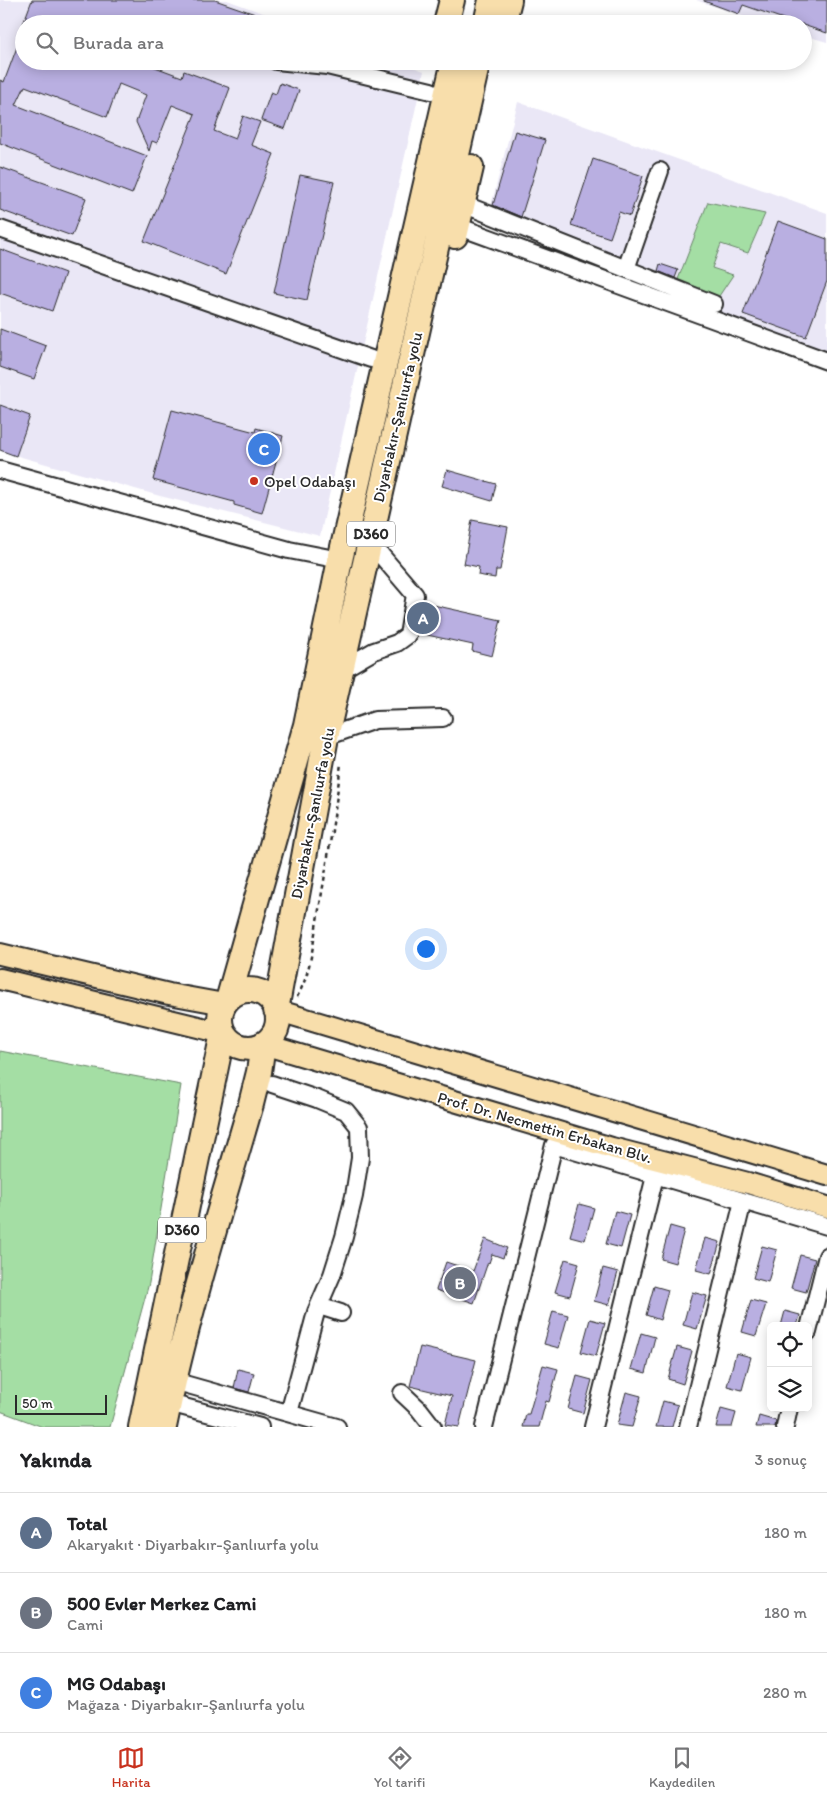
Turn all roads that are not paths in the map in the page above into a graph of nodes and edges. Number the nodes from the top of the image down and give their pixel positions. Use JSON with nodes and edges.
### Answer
{"nodes":[{"id":1,"x":452,"y":0,"type":"edge"},
{"id":2,"x":468,"y":0,"type":"edge"},
{"id":3,"x":492,"y":0,"type":"edge"},
{"id":4,"x":509,"y":0,"type":"edge"},
{"id":5,"x":448,"y":15,"type":"edge"},
{"id":6,"x":465,"y":15,"type":"edge"},
{"id":7,"x":488,"y":15,"type":"edge"},
{"id":8,"x":506,"y":15,"type":"edge"},
{"id":9,"x":344,"y":70,"type":"edge"},
{"id":10,"x":436,"y":70,"type":"edge"},
{"id":11,"x":452,"y":70,"type":"edge"},
{"id":12,"x":476,"y":70,"type":"edge"},
{"id":13,"x":493,"y":70,"type":"edge"},
{"id":14,"x":431,"y":91,"type":"junction"},
{"id":15,"x":660,"y":171,"type":"dead end"},
{"id":16,"x":460,"y":215,"type":"junction"},
{"id":17,"x":0,"y":229,"type":"edge"},
{"id":18,"x":626,"y":269,"type":"junction"},
{"id":19,"x":714,"y":304,"type":"dead end"},
{"id":20,"x":821,"y":354,"type":"edge"},
{"id":21,"x":371,"y":359,"type":"junction"},
{"id":22,"x":0,"y":470,"type":"edge"},
{"id":23,"x":371,"y":534,"type":"junction"},
{"id":24,"x":340,"y":560,"type":"junction"},
{"id":25,"x":341,"y":670,"type":"junction"},
{"id":26,"x":443,"y":718,"type":"dead end"},
{"id":27,"x":335,"y":734,"type":"junction"},
{"id":28,"x":0,"y":954,"type":"edge"},
{"id":29,"x":0,"y":979,"type":"edge"},
{"id":30,"x":227,"y":1001,"type":"junction"},
{"id":31,"x":286,"y":1005,"type":"junction"},
{"id":32,"x":223,"y":1033,"type":"junction"},
{"id":33,"x":263,"y":1044,"type":"junction"},
{"id":34,"x":272,"y":1084,"type":"dead end"},
{"id":35,"x":827,"y":1175,"type":"edge"},
{"id":36,"x":655,"y":1176,"type":"junction"},
{"id":37,"x":743,"y":1201,"type":"junction"},
{"id":38,"x":827,"y":1207,"type":"edge"},
{"id":39,"x":827,"y":1226,"type":"edge"},
{"id":40,"x":827,"y":1256,"type":"edge"},
{"id":41,"x":319,"y":1306,"type":"junction"},
{"id":42,"x":341,"y":1313,"type":"dead end"},
{"id":43,"x":810,"y":1322,"type":"edge"},
{"id":44,"x":174,"y":1381,"type":"junction"},
{"id":45,"x":402,"y":1393,"type":"dead end"},
{"id":46,"x":169,"y":1404,"type":"junction"},
{"id":47,"x":788,"y":1412,"type":"edge"},
{"id":48,"x":289,"y":1413,"type":"junction"},
{"id":49,"x":141,"y":1427,"type":"edge"},
{"id":50,"x":164,"y":1427,"type":"edge"},
{"id":51,"x":260,"y":1427,"type":"edge"},
{"id":52,"x":337,"y":1427,"type":"edge"},
{"id":53,"x":433,"y":1427,"type":"edge"},
{"id":54,"x":484,"y":1427,"type":"edge"},
{"id":55,"x":593,"y":1427,"type":"edge"},
{"id":56,"x":688,"y":1427,"type":"edge"},
{"id":57,"x":785,"y":1427,"type":"edge"}],
"edges":[{"from":1,"to":5,"type":"highway"},
{"from":2,"to":6,"type":"highway"},
{"from":3,"to":7,"type":"highway"},
{"from":4,"to":8,"type":"highway"},
{"from":9,"to":14,"type":"street"},
{"from":10,"to":14,"type":"highway"},
{"from":11,"to":24,"type":"highway","name":"Diyarbakır-Şanlıurfa yolu","number":"D360"},
{"from":12,"to":23,"type":"highway","name":"Diyarbakır-Şanlıurfa yolu","number":"D360"},
{"from":13,"to":16,"type":"highway"},
{"from":14,"to":21,"type":"highway"},
{"from":15,"to":18,"type":"street"},
{"from":16,"to":18,"type":"street"},
{"from":16,"to":20,"type":"street"},
{"from":16,"to":23,"type":"highway"},
{"from":17,"to":21,"type":"street"},
{"from":18,"to":19,"type":"street"},
{"from":21,"to":24,"type":"highway"},
{"from":22,"to":24,"type":"street"},
{"from":23,"to":25,"type":"highway","name":"Diyarbakır-Şanlıurfa yolu","number":"D360"},
{"from":23,"to":25,"type":"street"},
{"from":24,"to":30,"type":"highway","name":"Diyarbakır-Şanlıurfa yolu","number":"D360"},
{"from":25,"to":27,"type":"highway","name":"Diyarbakır-Şanlıurfa yolu","number":"D360"},
{"from":26,"to":27,"type":"street"},
{"from":27,"to":31,"type":"highway","name":"Diyarbakır-Şanlıurfa yolu","number":"D360"},
{"from":28,"to":30,"type":"main road"},
{"from":29,"to":32,"type":"main road"},
{"from":30,"to":31,"type":"highway"},
{"from":30,"to":32,"type":"highway","number":"D360"},
{"from":31,"to":33,"type":"highway","number":"D360"},
{"from":31,"to":35,"type":"main road","name":"Prof. Dr. Necmettin Erbakan Blv."},
{"from":32,"to":33,"type":"highway"},
{"from":32,"to":49,"type":"highway","number":"D360"},
{"from":33,"to":38,"type":"main road","name":"Prof. Dr. Necmettin Erbakan Blv."},
{"from":33,"to":44,"type":"highway","number":"D360"},
{"from":34,"to":41,"type":"street"},
{"from":36,"to":37,"type":"street"},
{"from":36,"to":54,"type":"street"},
{"from":36,"to":55,"type":"street"},
{"from":37,"to":39,"type":"street"},
{"from":37,"to":56,"type":"street"},
{"from":40,"to":43,"type":"street"},
{"from":41,"to":42,"type":"street"},
{"from":41,"to":48,"type":"street"},
{"from":44,"to":46,"type":"highway","number":"D360"},
{"from":44,"to":48,"type":"street"},
{"from":45,"to":53,"type":"street"},
{"from":46,"to":50,"type":"highway","number":"D360"},
{"from":46,"to":51,"type":"street"},
{"from":47,"to":57,"type":"street"},
{"from":48,"to":52,"type":"street"}]}
